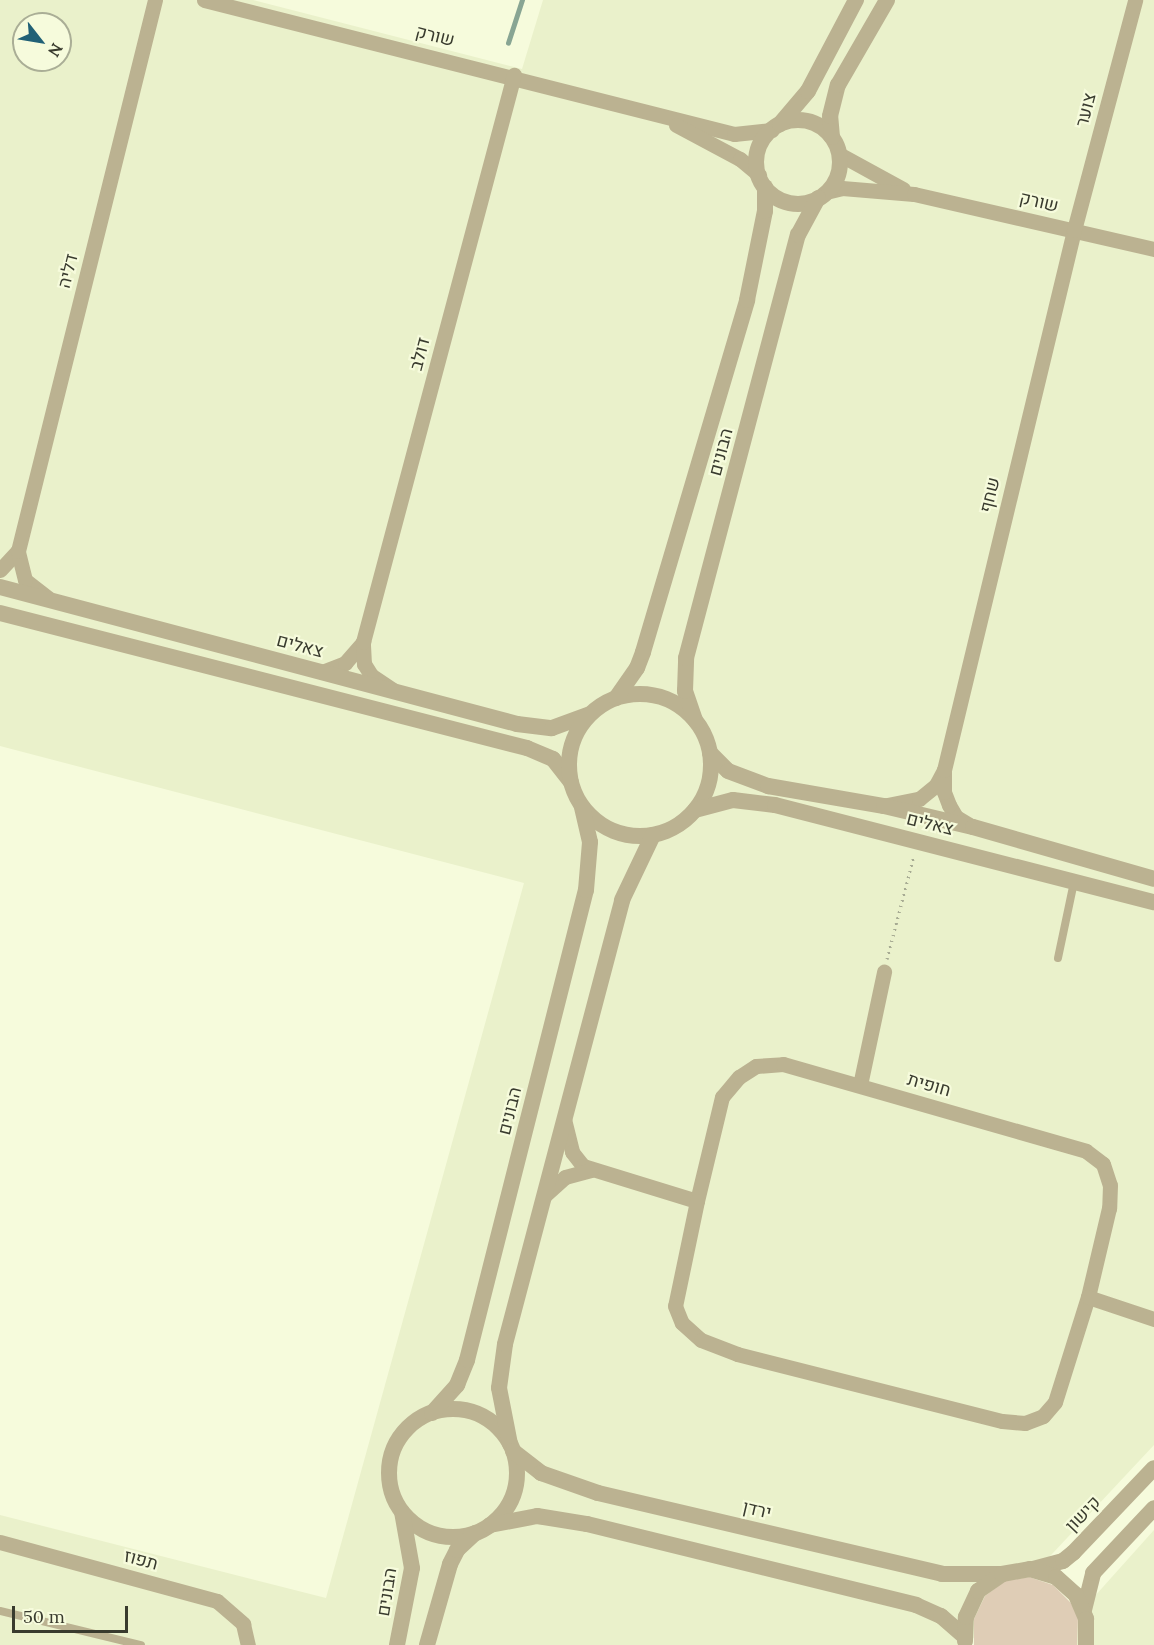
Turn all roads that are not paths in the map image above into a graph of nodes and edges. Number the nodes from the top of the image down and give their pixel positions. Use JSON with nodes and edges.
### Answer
{"nodes":[{"id":1,"x":155,"y":0,"type":"edge"},
{"id":2,"x":204,"y":0,"type":"edge"},
{"id":3,"x":856,"y":0,"type":"edge"},
{"id":4,"x":887,"y":0,"type":"edge"},
{"id":5,"x":1135,"y":0,"type":"edge"},
{"id":6,"x":514,"y":75,"type":"junction"},
{"id":7,"x":655,"y":113,"type":"junction"},
{"id":8,"x":776,"y":127,"type":"junction"},
{"id":9,"x":832,"y":137,"type":"junction"},
{"id":10,"x":839,"y":154,"type":"junction"},
{"id":11,"x":762,"y":181,"type":"junction"},
{"id":12,"x":914,"y":194,"type":"junction"},
{"id":13,"x":822,"y":195,"type":"junction"},
{"id":14,"x":1074,"y":230,"type":"junction"},
{"id":15,"x":1154,"y":249,"type":"edge"},
{"id":16,"x":18,"y":551,"type":"junction"},
{"id":17,"x":0,"y":570,"type":"edge"},
{"id":18,"x":0,"y":587,"type":"edge"},
{"id":19,"x":52,"y":600,"type":"junction"},
{"id":20,"x":0,"y":613,"type":"edge"},
{"id":21,"x":363,"y":642,"type":"junction"},
{"id":22,"x":322,"y":672,"type":"junction"},
{"id":23,"x":395,"y":691,"type":"junction"},
{"id":24,"x":616,"y":698,"type":"junction"},
{"id":25,"x":590,"y":714,"type":"junction"},
{"id":26,"x":695,"y":720,"type":"junction"},
{"id":27,"x":710,"y":753,"type":"junction"},
{"id":28,"x":944,"y":770,"type":"junction"},
{"id":29,"x":571,"y":782,"type":"junction"},
{"id":30,"x":884,"y":806,"type":"junction"},
{"id":31,"x":582,"y":807,"type":"junction"},
{"id":32,"x":695,"y":810,"type":"junction"},
{"id":33,"x":973,"y":827,"type":"junction"},
{"id":34,"x":653,"y":835,"type":"junction"},
{"id":35,"x":1150,"y":878,"type":"edge"},
{"id":36,"x":1074,"y":882,"type":"junction"},
{"id":37,"x":1154,"y":902,"type":"edge"},
{"id":38,"x":1058,"y":958,"type":"dead end"},
{"id":39,"x":884,"y":972,"type":"road end"},
{"id":40,"x":860,"y":1085,"type":"junction"},
{"id":41,"x":564,"y":1116,"type":"junction"},
{"id":42,"x":591,"y":1170,"type":"junction"},
{"id":43,"x":544,"y":1196,"type":"junction"},
{"id":44,"x":697,"y":1201,"type":"junction"},
{"id":45,"x":1088,"y":1297,"type":"junction"},
{"id":46,"x":1154,"y":1319,"type":"edge"},
{"id":47,"x":432,"y":1413,"type":"junction"},
{"id":48,"x":512,"y":1448,"type":"junction"},
{"id":49,"x":1154,"y":1468,"type":"edge"},
{"id":50,"x":1154,"y":1508,"type":"edge"},
{"id":51,"x":402,"y":1511,"type":"junction"},
{"id":52,"x":484,"y":1528,"type":"junction"},
{"id":53,"x":0,"y":1542,"type":"edge"},
{"id":54,"x":1030,"y":1569,"type":"junction"},
{"id":55,"x":1002,"y":1574,"type":"junction"},
{"id":56,"x":0,"y":1611,"type":"edge"},
{"id":57,"x":1084,"y":1611,"type":"junction"},
{"id":58,"x":965,"y":1642,"type":"edge"},
{"id":59,"x":141,"y":1645,"type":"edge"},
{"id":60,"x":248,"y":1645,"type":"edge"},
{"id":61,"x":397,"y":1645,"type":"edge"},
{"id":62,"x":427,"y":1645,"type":"edge"},
{"id":63,"x":1086,"y":1645,"type":"edge"}],
"edges":[{"from":1,"to":16,"type":"street","name":"דליה"},
{"from":2,"to":6,"type":"street","name":"שורק"},
{"from":3,"to":8,"type":"street"},
{"from":4,"to":9,"type":"street"},
{"from":5,"to":14,"type":"street","name":"צוער"},
{"from":6,"to":7,"type":"street","name":"שורק"},
{"from":6,"to":21,"type":"street","name":"דולב"},
{"from":7,"to":8,"type":"street","name":"שורק"},
{"from":7,"to":11,"type":"street","name":"שורק"},
{"from":8,"to":9,"type":"street"},
{"from":8,"to":11,"type":"street"},
{"from":9,"to":10,"type":"street"},
{"from":10,"to":12,"type":"street","name":"שורק"},
{"from":10,"to":13,"type":"street"},
{"from":11,"to":13,"type":"street"},
{"from":11,"to":24,"type":"street","name":"הבונים"},
{"from":12,"to":13,"type":"street","name":"שורק"},
{"from":12,"to":14,"type":"street","name":"שורק"},
{"from":13,"to":26,"type":"street","name":"הבונים"},
{"from":14,"to":15,"type":"street","name":"שורק"},
{"from":14,"to":28,"type":"street","name":"שחף"},
{"from":16,"to":17,"type":"street","name":"דליה"},
{"from":16,"to":19,"type":"street","name":"דליה"},
{"from":18,"to":19,"type":"street","name":"צאלים"},
{"from":19,"to":22,"type":"street","name":"צאלים"},
{"from":20,"to":29,"type":"street"},
{"from":21,"to":22,"type":"street","name":"דולב"},
{"from":21,"to":23,"type":"street","name":"דולב"},
{"from":22,"to":23,"type":"street","name":"צאלים"},
{"from":23,"to":25,"type":"street","name":"צאלים"},
{"from":24,"to":25,"type":"street"},
{"from":24,"to":26,"type":"street"},
{"from":25,"to":29,"type":"street"},
{"from":26,"to":27,"type":"street"},
{"from":27,"to":30,"type":"street","name":"צאלים"},
{"from":27,"to":32,"type":"street"},
{"from":28,"to":30,"type":"street","name":"שחף"},
{"from":28,"to":33,"type":"street","name":"שחף"},
{"from":29,"to":31,"type":"street"},
{"from":30,"to":33,"type":"street","name":"צאלים"},
{"from":31,"to":34,"type":"street"},
{"from":31,"to":47,"type":"street","name":"הבונים"},
{"from":32,"to":34,"type":"street"},
{"from":32,"to":36,"type":"street","name":"צאלים"},
{"from":33,"to":35,"type":"street","name":"צאלים"},
{"from":34,"to":41,"type":"street"},
{"from":36,"to":37,"type":"street","name":"צאלים"},
{"from":36,"to":38,"type":"lane"},
{"from":39,"to":40,"type":"street"},
{"from":40,"to":44,"type":"street","name":"חופית"},
{"from":40,"to":45,"type":"street","name":"חופית"},
{"from":41,"to":42,"type":"street"},
{"from":41,"to":43,"type":"street"},
{"from":42,"to":43,"type":"street"},
{"from":42,"to":44,"type":"street"},
{"from":43,"to":48,"type":"street"},
{"from":44,"to":45,"type":"street","name":"חופית"},
{"from":45,"to":46,"type":"street"},
{"from":47,"to":48,"type":"street"},
{"from":47,"to":51,"type":"street"},
{"from":48,"to":52,"type":"street"},
{"from":48,"to":55,"type":"street","name":"ירדן"},
{"from":49,"to":54,"type":"street","name":"קישון"},
{"from":50,"to":57,"type":"street"},
{"from":51,"to":52,"type":"street"},
{"from":51,"to":61,"type":"street","name":"הבונים"},
{"from":52,"to":58,"type":"street"},
{"from":52,"to":62,"type":"street"},
{"from":53,"to":60,"type":"street","name":"תפוז"},
{"from":54,"to":55,"type":"street","name":"ירדן"},
{"from":54,"to":57,"type":"street"},
{"from":55,"to":58,"type":"street"},
{"from":56,"to":59,"type":"lane"},
{"from":57,"to":63,"type":"street"}]}
